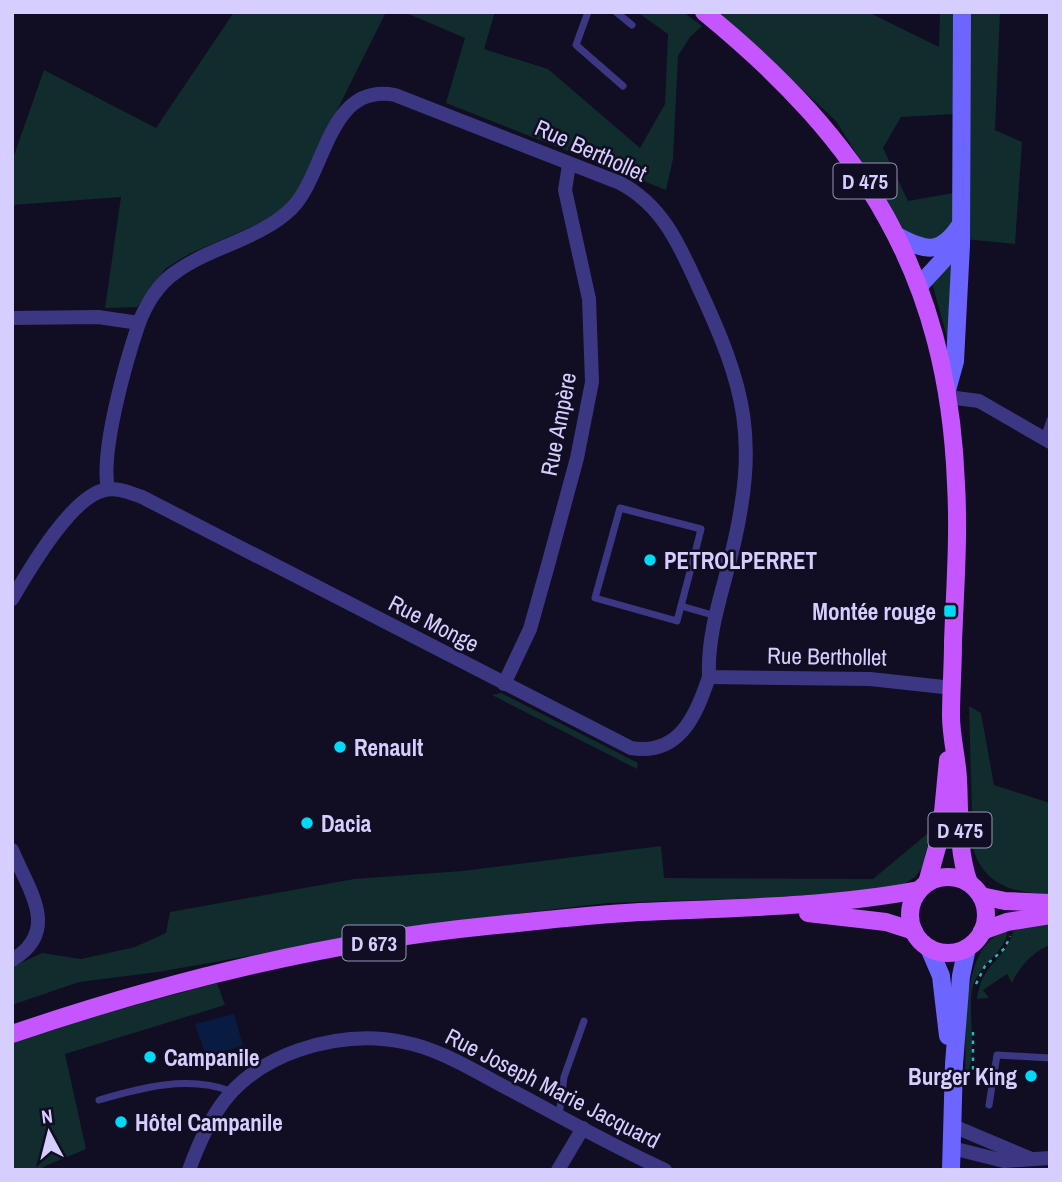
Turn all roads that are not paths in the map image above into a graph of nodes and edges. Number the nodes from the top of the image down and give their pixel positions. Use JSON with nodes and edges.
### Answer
{"nodes":[{"id":1,"x":588,"y":12,"type":"edge"},
{"id":2,"x":616,"y":12,"type":"edge"},
{"id":3,"x":704,"y":12,"type":"edge"},
{"id":4,"x":962,"y":12,"type":"edge"},
{"id":5,"x":632,"y":25,"type":"dead end"},
{"id":6,"x":622,"y":86,"type":"dead end"},
{"id":7,"x":569,"y":165,"type":"junction"},
{"id":8,"x":959,"y":227,"type":"junction"},
{"id":9,"x":897,"y":236,"type":"junction"},
{"id":10,"x":919,"y":286,"type":"junction"},
{"id":11,"x":12,"y":318,"type":"edge"},
{"id":12,"x":139,"y":323,"type":"junction"},
{"id":13,"x":948,"y":400,"type":"junction"},
{"id":14,"x":1050,"y":420,"type":"edge"},
{"id":15,"x":1047,"y":440,"type":"edge"},
{"id":16,"x":108,"y":489,"type":"junction"},
{"id":17,"x":695,"y":553,"type":"junction"},
{"id":18,"x":730,"y":561,"type":"junction"},
{"id":19,"x":12,"y":600,"type":"edge"},
{"id":20,"x":681,"y":606,"type":"junction"},
{"id":21,"x":716,"y":616,"type":"junction"},
{"id":22,"x":709,"y":677,"type":"junction"},
{"id":23,"x":504,"y":684,"type":"junction"},
{"id":24,"x":953,"y":688,"type":"junction"},
{"id":25,"x":951,"y":718,"type":"junction"},
{"id":26,"x":12,"y":850,"type":"edge"},
{"id":27,"x":923,"y":886,"type":"junction"},
{"id":28,"x":975,"y":890,"type":"junction"},
{"id":29,"x":1050,"y":903,"type":"edge"},
{"id":30,"x":745,"y":909,"type":"junction"},
{"id":31,"x":1050,"y":915,"type":"edge"},
{"id":32,"x":914,"y":931,"type":"junction"},
{"id":33,"x":982,"y":931,"type":"junction"},
{"id":34,"x":929,"y":948,"type":"junction"},
{"id":35,"x":967,"y":948,"type":"junction"},
{"id":36,"x":12,"y":960,"type":"edge"},
{"id":37,"x":584,"y":1021,"type":"dead end"},
{"id":38,"x":12,"y":1034,"type":"edge"},
{"id":39,"x":1050,"y":1058,"type":"edge"},
{"id":40,"x":954,"y":1064,"type":"junction"},
{"id":41,"x":230,"y":1091,"type":"junction"},
{"id":42,"x":99,"y":1100,"type":"dead end"},
{"id":43,"x":989,"y":1105,"type":"dead end"},
{"id":44,"x":559,"y":1116,"type":"junction"},
{"id":45,"x":953,"y":1126,"type":"junction"},
{"id":46,"x":583,"y":1128,"type":"junction"},
{"id":47,"x":952,"y":1148,"type":"junction"},
{"id":48,"x":1050,"y":1158,"type":"edge"},
{"id":49,"x":1034,"y":1165,"type":"edge"},
{"id":50,"x":189,"y":1170,"type":"edge"},
{"id":51,"x":558,"y":1170,"type":"edge"},
{"id":52,"x":665,"y":1170,"type":"edge"},
{"id":53,"x":951,"y":1170,"type":"edge"}],
"edges":[{"from":1,"to":6,"type":"lane"},
{"from":2,"to":5,"type":"lane"},
{"from":3,"to":9,"type":"main road","number":"D 475"},
{"from":4,"to":8,"type":"street"},
{"from":7,"to":12,"type":"street","name":"Rue Berthollet"},
{"from":7,"to":18,"type":"street","name":"Rue Berthollet"},
{"from":7,"to":23,"type":"street","name":"Rue Ampère"},
{"from":8,"to":9,"type":"street"},
{"from":8,"to":10,"type":"street"},
{"from":8,"to":13,"type":"street"},
{"from":9,"to":10,"type":"main road","number":"D 475"},
{"from":10,"to":13,"type":"main road","number":"D 475"},
{"from":11,"to":12,"type":"street"},
{"from":12,"to":16,"type":"street","name":"Rue Berthollet"},
{"from":13,"to":15,"type":"street"},
{"from":13,"to":24,"type":"main road","number":"D 475"},
{"from":14,"to":15,"type":"lane"},
{"from":16,"to":19,"type":"street"},
{"from":16,"to":23,"type":"street","name":"Rue Monge"},
{"from":17,"to":18,"type":"lane"},
{"from":17,"to":20,"type":"lane"},
{"from":17,"to":20,"type":"lane"},
{"from":18,"to":21,"type":"street","name":"Rue Berthollet"},
{"from":20,"to":21,"type":"lane"},
{"from":21,"to":22,"type":"street","name":"Rue Berthollet"},
{"from":22,"to":23,"type":"street","name":"Rue Monge"},
{"from":22,"to":24,"type":"street","name":"Rue Berthollet"},
{"from":24,"to":25,"type":"main road","number":"D 475"},
{"from":25,"to":27,"type":"main road","number":"D 475"},
{"from":25,"to":28,"type":"main road","number":"D 475"},
{"from":26,"to":36,"type":"street"},
{"from":27,"to":28,"type":"main road"},
{"from":27,"to":30,"type":"main road","number":"D 673"},
{"from":27,"to":32,"type":"main road"},
{"from":28,"to":29,"type":"main road"},
{"from":28,"to":33,"type":"main road"},
{"from":30,"to":32,"type":"main road","number":"D 673"},
{"from":30,"to":38,"type":"main road","number":"D 673"},
{"from":31,"to":33,"type":"main road"},
{"from":32,"to":34,"type":"main road"},
{"from":33,"to":35,"type":"main road"},
{"from":34,"to":35,"type":"main road"},
{"from":34,"to":40,"type":"street"},
{"from":35,"to":40,"type":"street"},
{"from":37,"to":44,"type":"lane"},
{"from":39,"to":43,"type":"lane"},
{"from":40,"to":45,"type":"street"},
{"from":41,"to":42,"type":"lane"},
{"from":41,"to":44,"type":"street","name":"Rue Joseph Marie Jacquard"},
{"from":41,"to":50,"type":"street","name":"Rue Joseph Marie Jacquard"},
{"from":44,"to":46,"type":"street","name":"Rue Joseph Marie Jacquard"},
{"from":45,"to":47,"type":"street"},
{"from":45,"to":49,"type":"street"},
{"from":46,"to":51,"type":"street"},
{"from":46,"to":52,"type":"street","name":"Rue Joseph Marie Jacquard"},
{"from":47,"to":49,"type":"street"},
{"from":47,"to":53,"type":"street"},
{"from":48,"to":49,"type":"street"}]}
